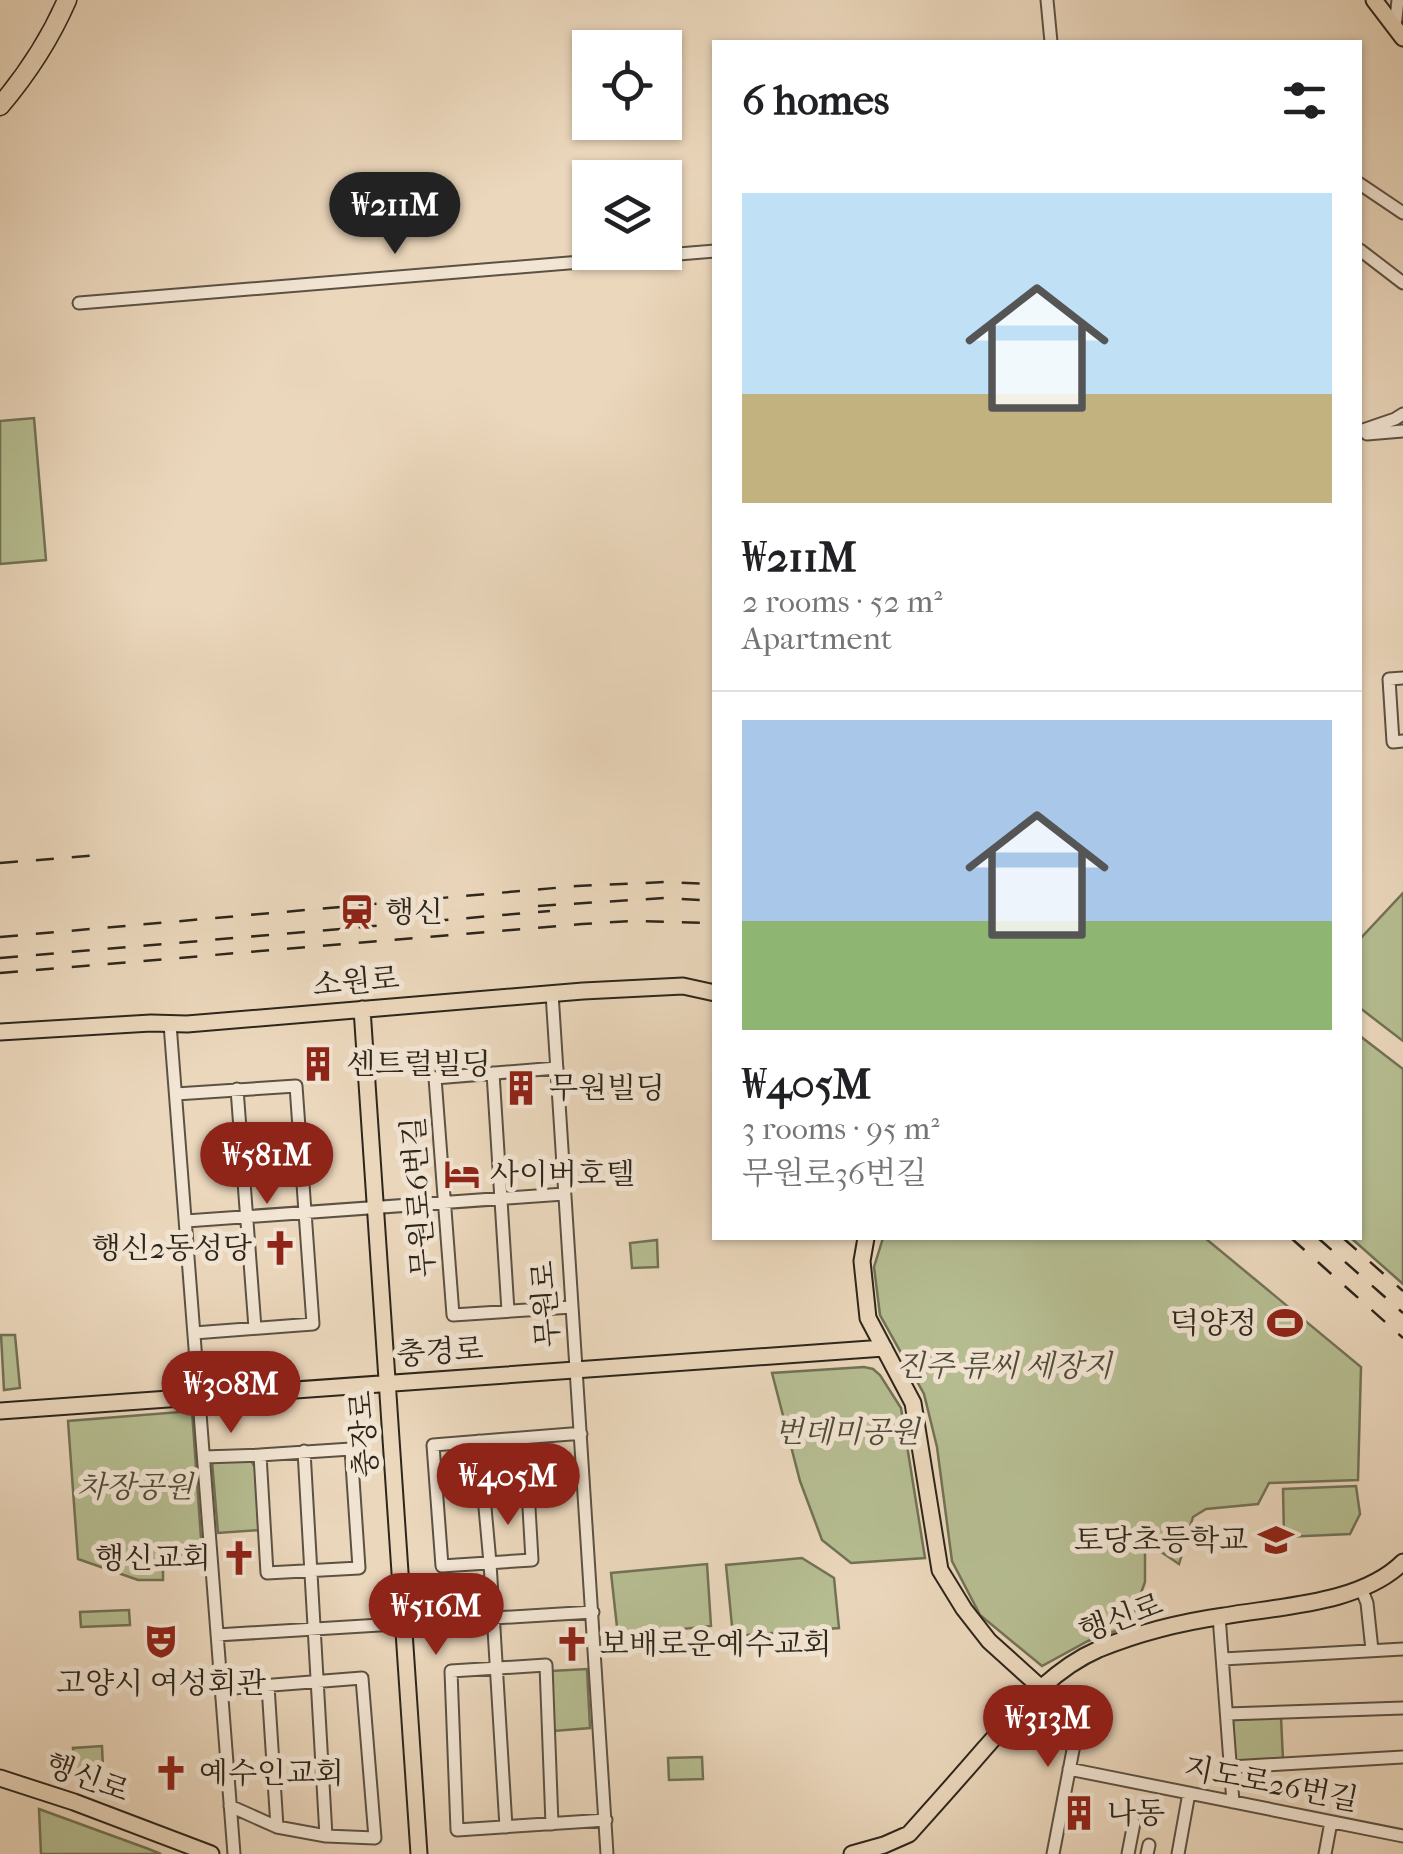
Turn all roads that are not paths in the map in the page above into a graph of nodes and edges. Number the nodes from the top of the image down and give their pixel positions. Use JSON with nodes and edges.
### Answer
{"nodes":[{"id":1,"x":58,"y":0,"type":"edge"},
{"id":2,"x":68,"y":0,"type":"edge"},
{"id":3,"x":1047,"y":0,"type":"edge"},
{"id":4,"x":1374,"y":0,"type":"edge"},
{"id":5,"x":1398,"y":0,"type":"edge"},
{"id":6,"x":1400,"y":28,"type":"edge"},
{"id":7,"x":1051,"y":40,"type":"edge"},
{"id":8,"x":0,"y":94,"type":"edge"},
{"id":9,"x":0,"y":106,"type":"edge"},
{"id":10,"x":1362,"y":185,"type":"edge"},
{"id":11,"x":1403,"y":213,"type":"edge"},
{"id":12,"x":712,"y":251,"type":"edge"},
{"id":13,"x":1362,"y":252,"type":"edge"},
{"id":14,"x":1403,"y":283,"type":"edge"},
{"id":15,"x":79,"y":303,"type":"dead end"},
{"id":16,"x":1403,"y":414,"type":"edge"},
{"id":17,"x":1403,"y":430,"type":"edge"},
{"id":18,"x":1362,"y":431,"type":"edge"},
{"id":19,"x":1362,"y":432,"type":"edge"},
{"id":20,"x":1403,"y":678,"type":"edge"},
{"id":21,"x":1403,"y":741,"type":"edge"},
{"id":22,"x":712,"y":992,"type":"edge"},
{"id":23,"x":552,"y":993,"type":"junction"},
{"id":24,"x":362,"y":1009,"type":"junction"},
{"id":25,"x":170,"y":1024,"type":"junction"},
{"id":26,"x":0,"y":1032,"type":"edge"},
{"id":27,"x":557,"y":1068,"type":"junction"},
{"id":28,"x":493,"y":1073,"type":"junction"},
{"id":29,"x":237,"y":1090,"type":"junction"},
{"id":30,"x":176,"y":1094,"type":"junction"},
{"id":31,"x":564,"y":1194,"type":"junction"},
{"id":32,"x":502,"y":1198,"type":"junction"},
{"id":33,"x":444,"y":1203,"type":"junction"},
{"id":34,"x":374,"y":1208,"type":"junction"},
{"id":35,"x":305,"y":1212,"type":"junction"},
{"id":36,"x":247,"y":1216,"type":"junction"},
{"id":37,"x":186,"y":1221,"type":"junction"},
{"id":38,"x":866,"y":1240,"type":"edge"},
{"id":39,"x":572,"y":1307,"type":"junction"},
{"id":40,"x":508,"y":1312,"type":"junction"},
{"id":41,"x":255,"y":1328,"type":"junction"},
{"id":42,"x":194,"y":1333,"type":"junction"},
{"id":43,"x":884,"y":1348,"type":"junction"},
{"id":44,"x":574,"y":1370,"type":"junction"},
{"id":45,"x":387,"y":1383,"type":"junction"},
{"id":46,"x":199,"y":1397,"type":"junction"},
{"id":47,"x":0,"y":1411,"type":"edge"},
{"id":48,"x":581,"y":1434,"type":"junction"},
{"id":49,"x":525,"y":1438,"type":"junction"},
{"id":50,"x":480,"y":1442,"type":"junction"},
{"id":51,"x":304,"y":1451,"type":"junction"},
{"id":52,"x":260,"y":1455,"type":"junction"},
{"id":53,"x":204,"y":1458,"type":"junction"},
{"id":54,"x":1403,"y":1562,"type":"edge"},
{"id":55,"x":490,"y":1563,"type":"junction"},
{"id":56,"x":313,"y":1572,"type":"junction"},
{"id":57,"x":1362,"y":1588,"type":"junction"},
{"id":58,"x":592,"y":1612,"type":"junction"},
{"id":59,"x":1219,"y":1616,"type":"junction"},
{"id":60,"x":494,"y":1618,"type":"junction"},
{"id":61,"x":405,"y":1623,"type":"junction"},
{"id":62,"x":316,"y":1629,"type":"junction"},
{"id":63,"x":217,"y":1635,"type":"junction"},
{"id":64,"x":1403,"y":1649,"type":"edge"},
{"id":65,"x":1372,"y":1650,"type":"junction"},
{"id":66,"x":1223,"y":1659,"type":"junction"},
{"id":67,"x":496,"y":1668,"type":"junction"},
{"id":68,"x":318,"y":1682,"type":"junction"},
{"id":69,"x":268,"y":1686,"type":"junction"},
{"id":70,"x":1040,"y":1687,"type":"junction"},
{"id":71,"x":221,"y":1690,"type":"junction"},
{"id":72,"x":1403,"y":1708,"type":"edge"},
{"id":73,"x":1227,"y":1714,"type":"junction"},
{"id":74,"x":1403,"y":1757,"type":"edge"},
{"id":75,"x":1231,"y":1768,"type":"junction"},
{"id":76,"x":1069,"y":1769,"type":"junction"},
{"id":77,"x":0,"y":1778,"type":"edge"},
{"id":78,"x":1189,"y":1793,"type":"junction"},
{"id":79,"x":1233,"y":1802,"type":"junction"},
{"id":80,"x":230,"y":1806,"type":"junction"},
{"id":81,"x":606,"y":1820,"type":"junction"},
{"id":82,"x":1331,"y":1822,"type":"junction"},
{"id":83,"x":1134,"y":1823,"type":"dead end"},
{"id":84,"x":552,"y":1824,"type":"junction"},
{"id":85,"x":506,"y":1827,"type":"junction"},
{"id":86,"x":278,"y":1828,"type":"junction"},
{"id":87,"x":326,"y":1836,"type":"junction"},
{"id":88,"x":1403,"y":1836,"type":"edge"},
{"id":89,"x":211,"y":1854,"type":"edge"},
{"id":90,"x":234,"y":1854,"type":"edge"},
{"id":91,"x":419,"y":1854,"type":"edge"},
{"id":92,"x":607,"y":1854,"type":"edge"},
{"id":93,"x":858,"y":1854,"type":"edge"},
{"id":94,"x":1053,"y":1854,"type":"edge"},
{"id":95,"x":1128,"y":1854,"type":"edge"},
{"id":96,"x":1178,"y":1854,"type":"edge"},
{"id":97,"x":1325,"y":1854,"type":"edge"}],
"edges":[{"from":1,"to":8,"type":"highway"},
{"from":2,"to":9,"type":"highway"},
{"from":3,"to":7,"type":"street"},
{"from":4,"to":6,"type":"main road"},
{"from":5,"to":6,"type":"street"},
{"from":10,"to":11,"type":"street"},
{"from":12,"to":15,"type":"street"},
{"from":13,"to":14,"type":"street"},
{"from":16,"to":18,"type":"street"},
{"from":17,"to":19,"type":"street"},
{"from":20,"to":21,"type":"street"},
{"from":22,"to":23,"type":"main road","name":"소원로"},
{"from":23,"to":24,"type":"main road","name":"소원로"},
{"from":23,"to":27,"type":"street","name":"무원로"},
{"from":24,"to":25,"type":"main road","name":"소원로"},
{"from":24,"to":34,"type":"main road","name":"충장로"},
{"from":25,"to":26,"type":"main road","name":"소원로"},
{"from":25,"to":30,"type":"street"},
{"from":27,"to":28,"type":"street","name":"무원로6번길"},
{"from":27,"to":31,"type":"street","name":"무원로"},
{"from":28,"to":32,"type":"street"},
{"from":28,"to":33,"type":"street","name":"무원로6번길"},
{"from":29,"to":30,"type":"street"},
{"from":29,"to":35,"type":"street"},
{"from":29,"to":36,"type":"street"},
{"from":30,"to":37,"type":"street"},
{"from":31,"to":32,"type":"street"},
{"from":31,"to":39,"type":"street","name":"무원로"},
{"from":32,"to":33,"type":"street"},
{"from":32,"to":40,"type":"street"},
{"from":33,"to":34,"type":"street"},
{"from":33,"to":40,"type":"street","name":"무원로6번길"},
{"from":34,"to":35,"type":"street"},
{"from":34,"to":45,"type":"main road","name":"충장로"},
{"from":35,"to":36,"type":"street"},
{"from":35,"to":41,"type":"street"},
{"from":36,"to":37,"type":"street"},
{"from":36,"to":41,"type":"street"},
{"from":37,"to":42,"type":"street"},
{"from":38,"to":43,"type":"main road"},
{"from":39,"to":40,"type":"street","name":"무원로6번길"},
{"from":39,"to":44,"type":"street","name":"무원로"},
{"from":41,"to":42,"type":"street"},
{"from":42,"to":46,"type":"street"},
{"from":43,"to":44,"type":"main road","name":"충경로"},
{"from":43,"to":70,"type":"main road"},
{"from":44,"to":45,"type":"main road","name":"충경로"},
{"from":44,"to":48,"type":"street","name":"무원로"},
{"from":45,"to":46,"type":"main road","name":"충경로"},
{"from":45,"to":61,"type":"main road","name":"충장로"},
{"from":46,"to":47,"type":"main road","name":"충경로"},
{"from":46,"to":53,"type":"street"},
{"from":48,"to":49,"type":"street"},
{"from":48,"to":58,"type":"street","name":"무원로"},
{"from":49,"to":50,"type":"street"},
{"from":49,"to":55,"type":"street"},
{"from":50,"to":55,"type":"street"},
{"from":50,"to":55,"type":"street"},
{"from":51,"to":52,"type":"street"},
{"from":51,"to":56,"type":"street"},
{"from":51,"to":56,"type":"street"},
{"from":52,"to":53,"type":"street"},
{"from":52,"to":56,"type":"street"},
{"from":53,"to":63,"type":"street"},
{"from":54,"to":57,"type":"main road","name":"행신로"},
{"from":55,"to":60,"type":"street"},
{"from":56,"to":62,"type":"street"},
{"from":57,"to":59,"type":"main road","name":"행신로"},
{"from":57,"to":65,"type":"street"},
{"from":58,"to":60,"type":"street"},
{"from":58,"to":81,"type":"street","name":"무원로"},
{"from":59,"to":66,"type":"street"},
{"from":59,"to":70,"type":"main road","name":"행신로"},
{"from":60,"to":61,"type":"street"},
{"from":60,"to":67,"type":"street"},
{"from":61,"to":62,"type":"street"},
{"from":61,"to":91,"type":"main road","name":"충장로"},
{"from":62,"to":63,"type":"street"},
{"from":62,"to":68,"type":"street"},
{"from":63,"to":71,"type":"street"},
{"from":64,"to":65,"type":"street"},
{"from":65,"to":66,"type":"street"},
{"from":66,"to":73,"type":"street"},
{"from":67,"to":84,"type":"street"},
{"from":67,"to":85,"type":"street"},
{"from":67,"to":85,"type":"street"},
{"from":68,"to":69,"type":"street"},
{"from":68,"to":87,"type":"street"},
{"from":68,"to":87,"type":"street"},
{"from":69,"to":71,"type":"street"},
{"from":69,"to":86,"type":"street"},
{"from":70,"to":76,"type":"street"},
{"from":70,"to":93,"type":"main road","name":"행신로"},
{"from":71,"to":80,"type":"street"},
{"from":72,"to":73,"type":"street"},
{"from":73,"to":75,"type":"street"},
{"from":74,"to":75,"type":"street"},
{"from":75,"to":79,"type":"street"},
{"from":76,"to":78,"type":"street","name":"지도로26번길"},
{"from":76,"to":94,"type":"street"},
{"from":77,"to":89,"type":"main road","name":"행신로"},
{"from":78,"to":79,"type":"street","name":"지도로26번길"},
{"from":78,"to":96,"type":"street"},
{"from":79,"to":82,"type":"street","name":"지도로26번길"},
{"from":80,"to":86,"type":"street"},
{"from":80,"to":90,"type":"street"},
{"from":81,"to":84,"type":"street"},
{"from":81,"to":92,"type":"street","name":"무원로"},
{"from":82,"to":88,"type":"street","name":"지도로26번길"},
{"from":82,"to":97,"type":"street"},
{"from":83,"to":95,"type":"street"},
{"from":84,"to":85,"type":"street"},
{"from":86,"to":87,"type":"street"}]}
